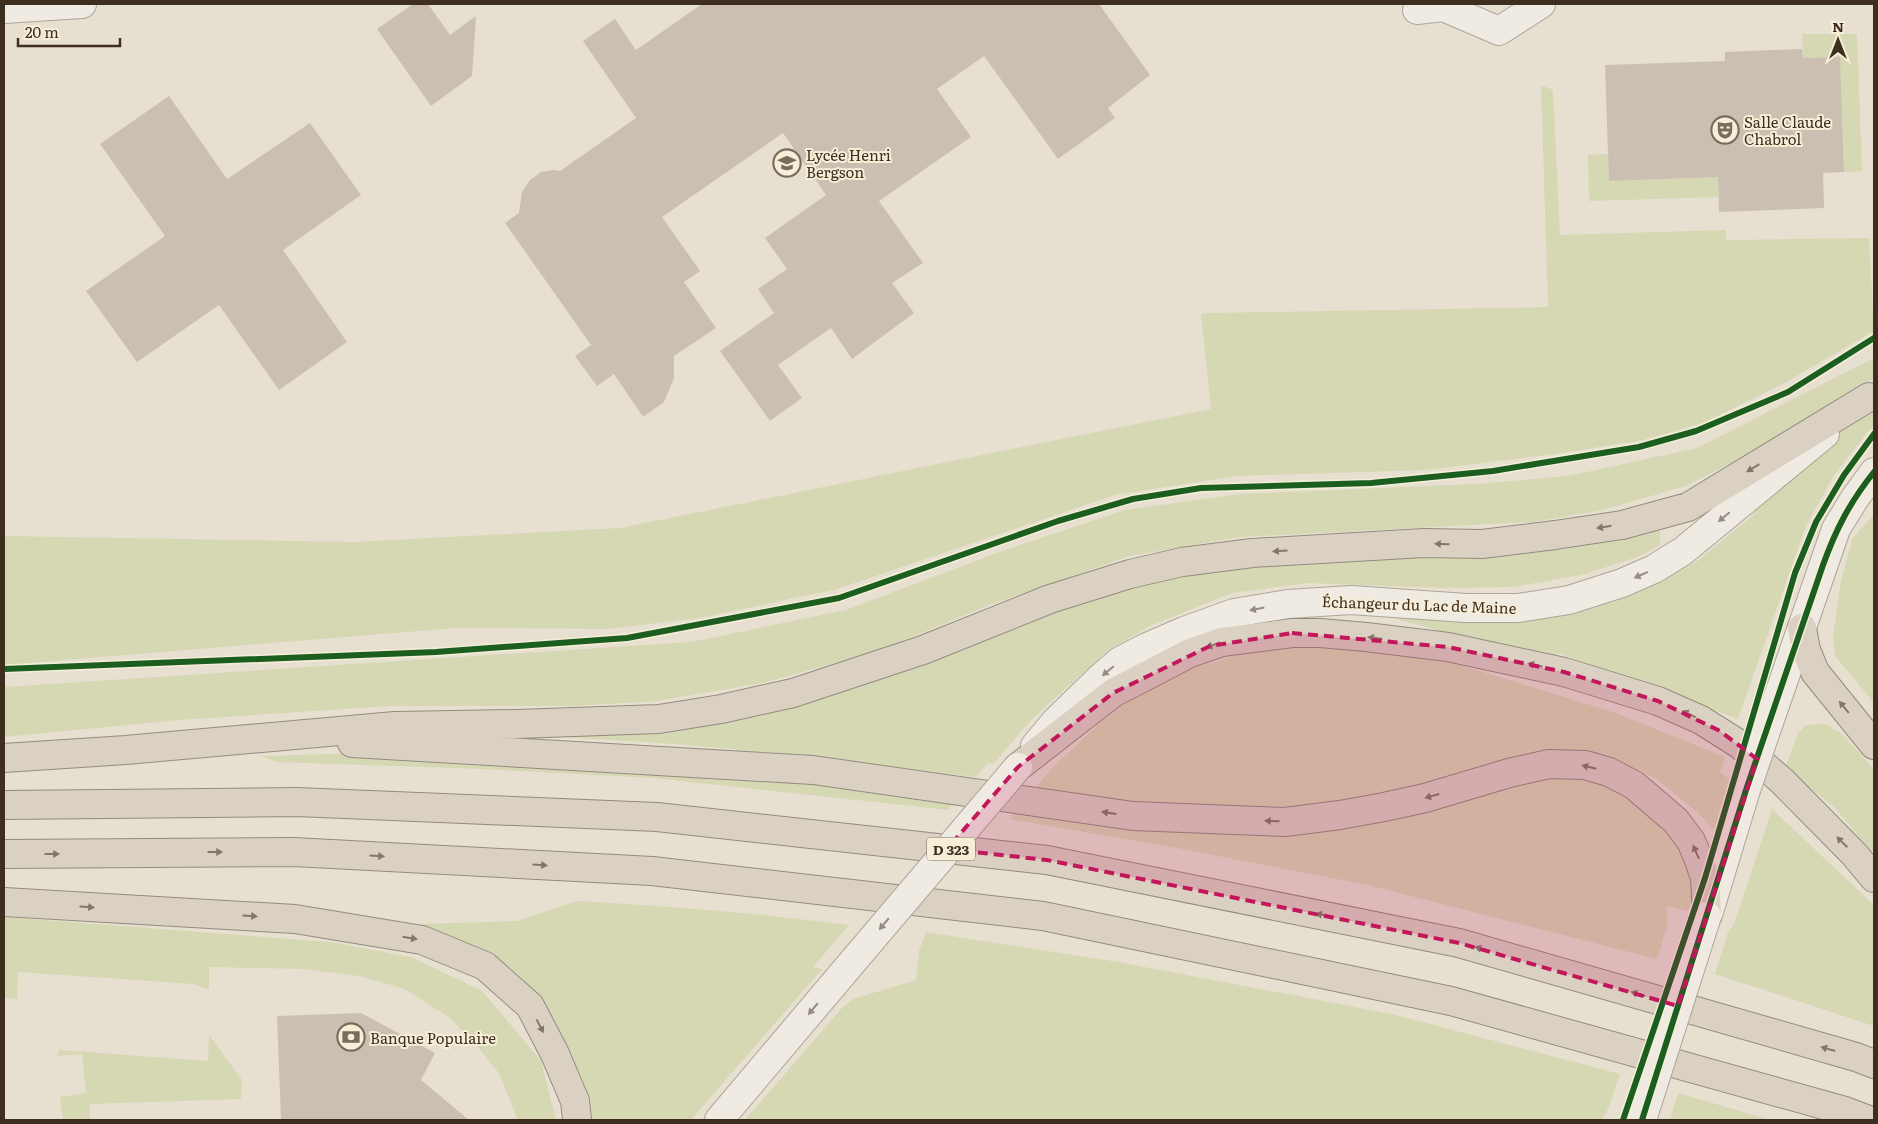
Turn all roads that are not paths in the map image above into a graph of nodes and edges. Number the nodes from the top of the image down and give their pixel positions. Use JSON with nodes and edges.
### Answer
{"nodes":[{"id":1,"x":82,"y":4,"type":"edge"},
{"id":2,"x":1541,"y":4,"type":"edge"},
{"id":3,"x":4,"y":9,"type":"edge"},
{"id":4,"x":1417,"y":10,"type":"dead end"},
{"id":5,"x":1872,"y":395,"type":"edge"},
{"id":6,"x":1874,"y":472,"type":"edge"},
{"id":7,"x":1802,"y":628,"type":"junction"},
{"id":8,"x":261,"y":738,"type":"junction"},
{"id":9,"x":1874,"y":745,"type":"edge"},
{"id":10,"x":4,"y":758,"type":"edge"},
{"id":11,"x":1018,"y":767,"type":"junction"},
{"id":12,"x":4,"y":805,"type":"edge"},
{"id":13,"x":4,"y":854,"type":"edge"},
{"id":14,"x":1874,"y":878,"type":"edge"},
{"id":15,"x":4,"y":902,"type":"edge"},
{"id":16,"x":1707,"y":916,"type":"junction"},
{"id":17,"x":1874,"y":1064,"type":"edge"},
{"id":18,"x":577,"y":1120,"type":"edge"},
{"id":19,"x":719,"y":1120,"type":"edge"},
{"id":20,"x":1642,"y":1120,"type":"edge"},
{"id":21,"x":1869,"y":1120,"type":"edge"}],
"edges":[{"from":1,"to":3,"type":"street"},
{"from":2,"to":4,"type":"street"},
{"from":5,"to":8,"type":"highway","one_way":true},
{"from":5,"to":11,"type":"street","name":"Échangeur du Lac de Maine","one_way":true},
{"from":6,"to":7,"type":"street"},
{"from":9,"to":7,"type":"highway","one_way":true},
{"from":7,"to":16,"type":"street","bridge":true},
{"from":8,"to":10,"type":"highway"},
{"from":16,"to":8,"type":"highway","one_way":true},
{"from":14,"to":11,"type":"highway","one_way":true},
{"from":11,"to":19,"type":"street","name":"Échangeur du Lac de Maine","one_way":true,"bridge":true},
{"from":17,"to":12,"type":"highway","number":"D 323","one_way":true},
{"from":13,"to":21,"type":"highway","one_way":true},
{"from":15,"to":18,"type":"highway","one_way":true},
{"from":16,"to":20,"type":"street","bridge":true}]}
